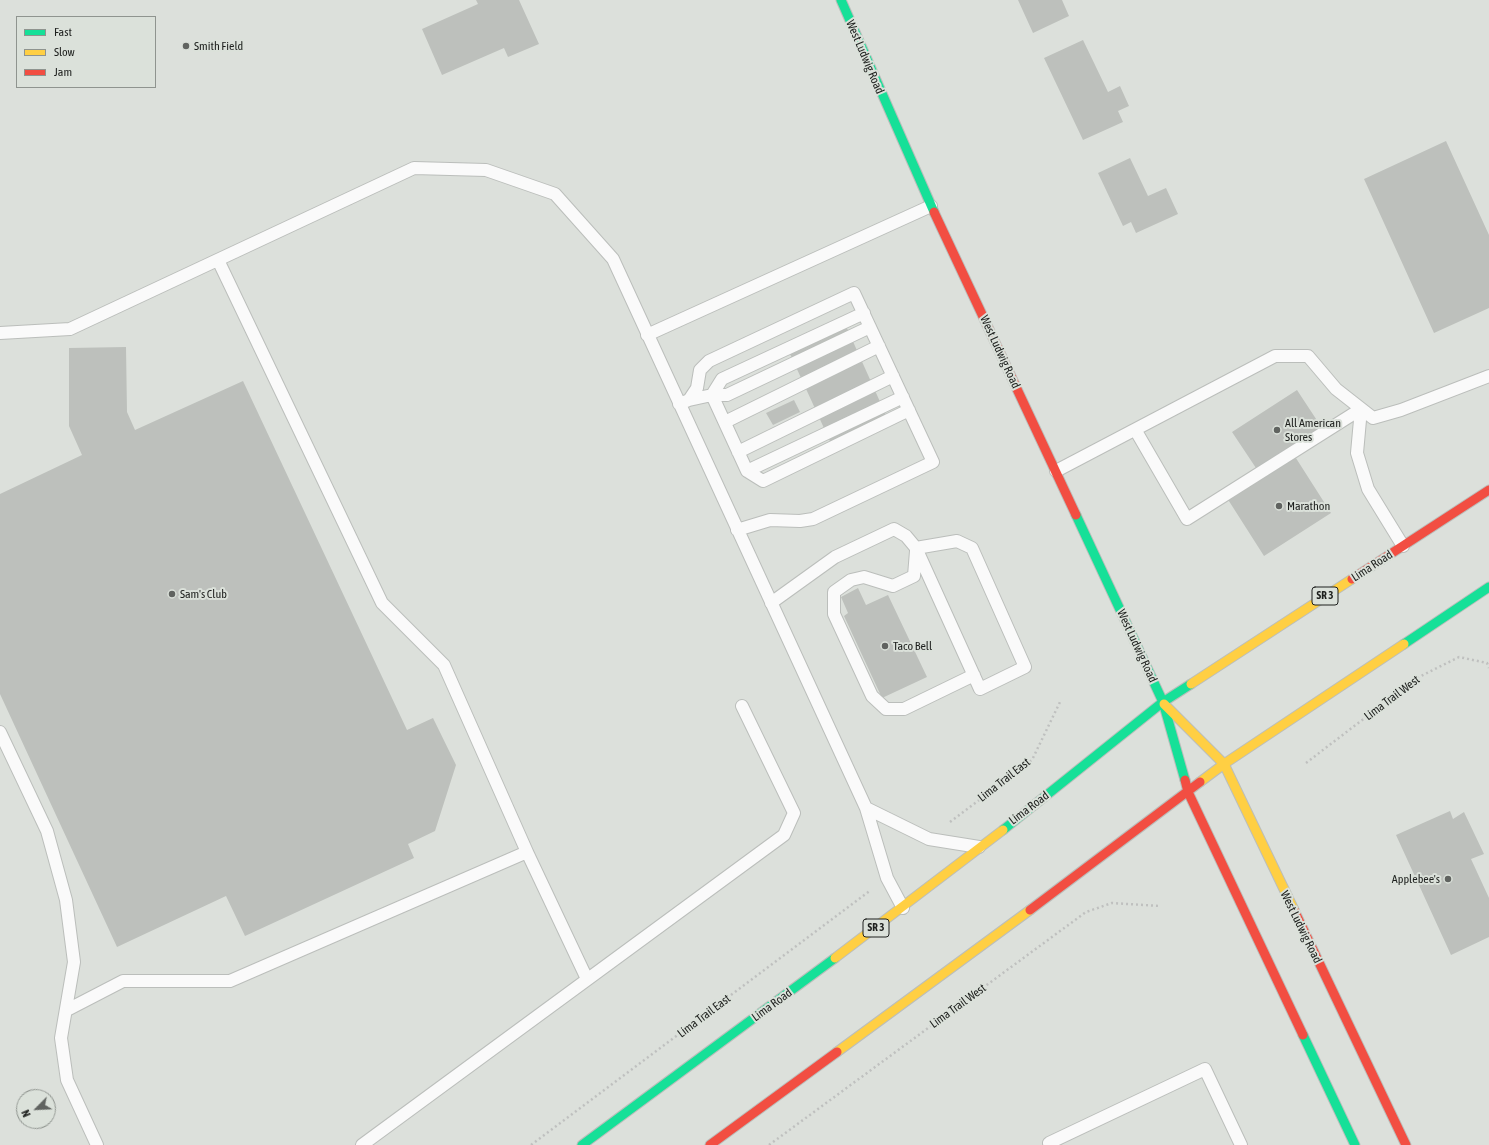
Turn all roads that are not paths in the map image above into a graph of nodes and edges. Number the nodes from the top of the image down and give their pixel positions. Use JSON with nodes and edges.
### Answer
{"nodes":[{"id":1,"x":840,"y":0,"type":"edge"},
{"id":2,"x":931,"y":206,"type":"junction"},
{"id":3,"x":218,"y":260,"type":"junction"},
{"id":4,"x":864,"y":313,"type":"junction"},
{"id":5,"x":870,"y":327,"type":"junction"},
{"id":6,"x":0,"y":333,"type":"edge"},
{"id":7,"x":647,"y":335,"type":"junction"},
{"id":8,"x":879,"y":346,"type":"junction"},
{"id":9,"x":894,"y":376,"type":"junction"},
{"id":10,"x":1489,"y":376,"type":"edge"},
{"id":11,"x":712,"y":395,"type":"junction"},
{"id":12,"x":903,"y":396,"type":"junction"},
{"id":13,"x":684,"y":402,"type":"junction"},
{"id":14,"x":1361,"y":409,"type":"junction"},
{"id":15,"x":909,"y":410,"type":"junction"},
{"id":16,"x":725,"y":422,"type":"junction"},
{"id":17,"x":1136,"y":431,"type":"junction"},
{"id":18,"x":738,"y":452,"type":"junction"},
{"id":19,"x":747,"y":471,"type":"junction"},
{"id":20,"x":1056,"y":471,"type":"junction"},
{"id":21,"x":1489,"y":490,"type":"edge"},
{"id":22,"x":737,"y":530,"type":"junction"},
{"id":23,"x":1403,"y":546,"type":"junction"},
{"id":24,"x":916,"y":548,"type":"junction"},
{"id":25,"x":1489,"y":587,"type":"edge"},
{"id":26,"x":770,"y":603,"type":"junction"},
{"id":27,"x":974,"y":675,"type":"junction"},
{"id":28,"x":1162,"y":702,"type":"junction"},
{"id":29,"x":742,"y":706,"type":"dead end"},
{"id":30,"x":0,"y":732,"type":"edge"},
{"id":31,"x":1224,"y":764,"type":"junction"},
{"id":32,"x":1188,"y":792,"type":"junction"},
{"id":33,"x":866,"y":808,"type":"junction"},
{"id":34,"x":979,"y":847,"type":"junction"},
{"id":35,"x":527,"y":852,"type":"junction"},
{"id":36,"x":903,"y":908,"type":"junction"},
{"id":37,"x":587,"y":980,"type":"junction"},
{"id":38,"x":67,"y":1010,"type":"junction"},
{"id":39,"x":715,"y":1143,"type":"edge"},
{"id":40,"x":97,"y":1145,"type":"edge"},
{"id":41,"x":362,"y":1145,"type":"edge"},
{"id":42,"x":582,"y":1145,"type":"edge"},
{"id":43,"x":1050,"y":1145,"type":"edge"},
{"id":44,"x":1241,"y":1145,"type":"edge"},
{"id":45,"x":1355,"y":1145,"type":"edge"},
{"id":46,"x":1406,"y":1145,"type":"edge"}],
"edges":[{"from":1,"to":2,"type":"main road","name":"West Ludwig Road"},
{"from":2,"to":7,"type":"lane"},
{"from":2,"to":20,"type":"main road","name":"West Ludwig Road"},
{"from":3,"to":6,"type":"lane"},
{"from":3,"to":7,"type":"lane"},
{"from":3,"to":35,"type":"lane"},
{"from":4,"to":5,"type":"lane"},
{"from":4,"to":11,"type":"lane"},
{"from":4,"to":13,"type":"lane"},
{"from":5,"to":8,"type":"lane"},
{"from":5,"to":11,"type":"lane"},
{"from":7,"to":13,"type":"lane"},
{"from":8,"to":9,"type":"lane"},
{"from":8,"to":16,"type":"lane"},
{"from":9,"to":12,"type":"lane"},
{"from":9,"to":18,"type":"lane"},
{"from":10,"to":14,"type":"lane"},
{"from":11,"to":13,"type":"lane"},
{"from":11,"to":16,"type":"lane"},
{"from":12,"to":15,"type":"lane"},
{"from":12,"to":19,"type":"lane"},
{"from":13,"to":22,"type":"lane"},
{"from":14,"to":17,"type":"lane"},
{"from":14,"to":17,"type":"lane"},
{"from":14,"to":23,"type":"lane"},
{"from":15,"to":19,"type":"lane"},
{"from":15,"to":22,"type":"lane"},
{"from":16,"to":18,"type":"lane"},
{"from":17,"to":20,"type":"lane"},
{"from":18,"to":19,"type":"lane"},
{"from":20,"to":28,"type":"main road","name":"West Ludwig Road"},
{"from":21,"to":23,"type":"main road","name":"Lima Road","number":"SR 3"},
{"from":22,"to":26,"type":"lane"},
{"from":23,"to":28,"type":"main road","name":"Lima Road","number":"SR 3"},
{"from":24,"to":26,"type":"lane"},
{"from":24,"to":27,"type":"lane"},
{"from":24,"to":27,"type":"lane"},
{"from":24,"to":27,"type":"lane"},
{"from":25,"to":31,"type":"main road"},
{"from":26,"to":33,"type":"lane"},
{"from":28,"to":31,"type":"main road","name":"West Ludwig Road"},
{"from":28,"to":32,"type":"main road","name":"West Ludwig Road"},
{"from":28,"to":34,"type":"main road","name":"Lima Road","number":"SR 3"},
{"from":29,"to":37,"type":"lane"},
{"from":30,"to":38,"type":"lane"},
{"from":31,"to":32,"type":"main road"},
{"from":31,"to":46,"type":"main road","name":"West Ludwig Road"},
{"from":32,"to":39,"type":"main road"},
{"from":32,"to":45,"type":"main road","name":"West Ludwig Road"},
{"from":33,"to":34,"type":"lane"},
{"from":33,"to":36,"type":"lane"},
{"from":34,"to":36,"type":"main road","name":"Lima Road","number":"SR 3"},
{"from":35,"to":37,"type":"lane"},
{"from":35,"to":38,"type":"lane"},
{"from":36,"to":42,"type":"main road","name":"Lima Road","number":"SR 3"},
{"from":37,"to":41,"type":"lane"},
{"from":38,"to":40,"type":"lane"},
{"from":43,"to":44,"type":"lane"}]}
